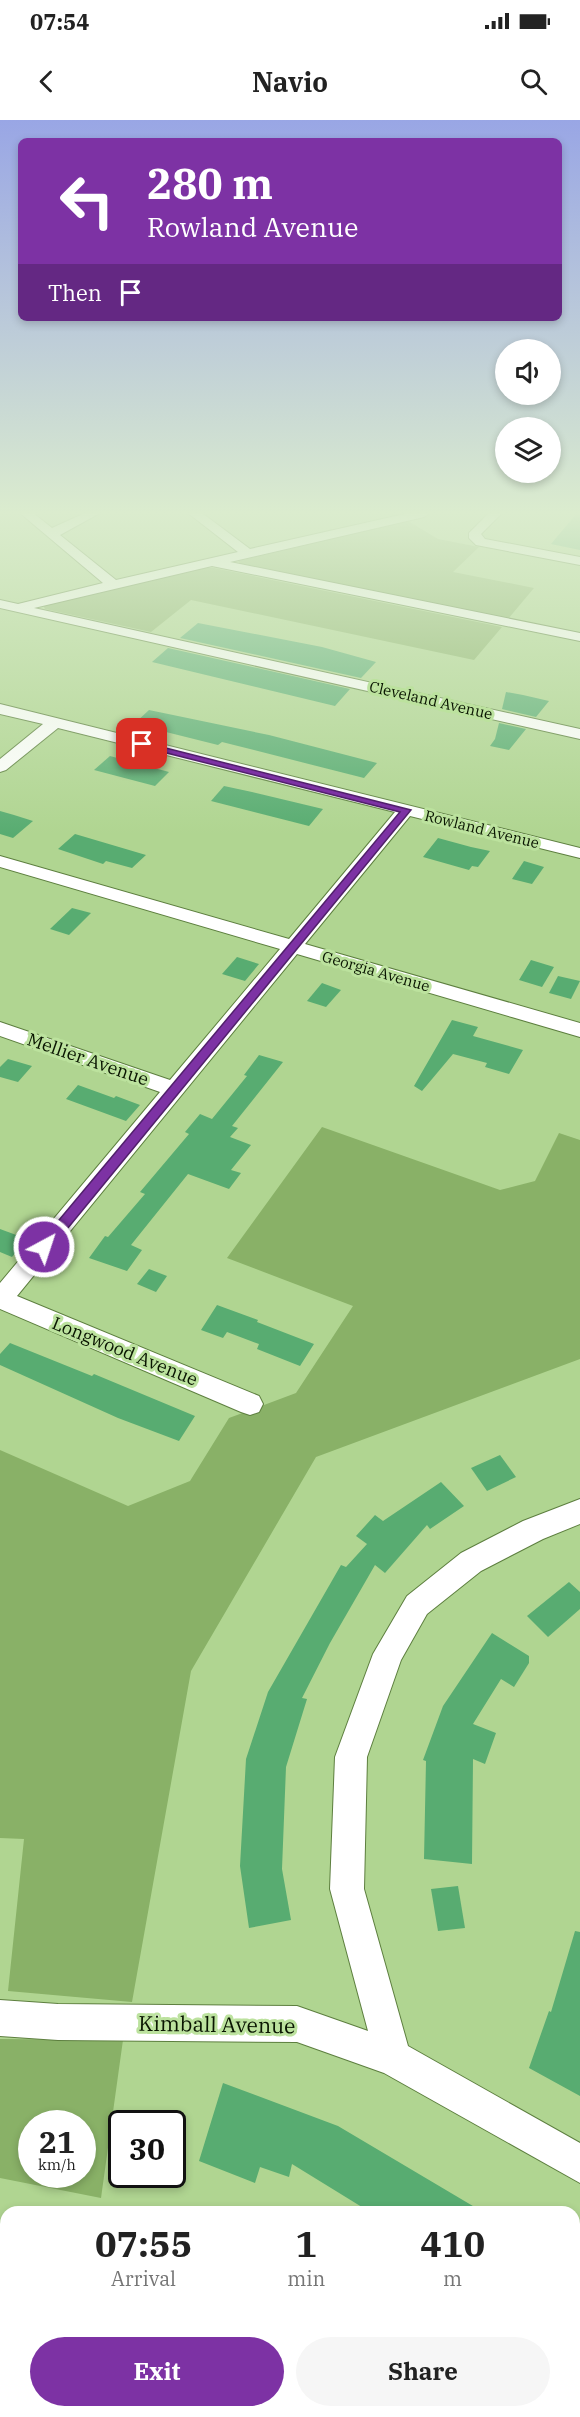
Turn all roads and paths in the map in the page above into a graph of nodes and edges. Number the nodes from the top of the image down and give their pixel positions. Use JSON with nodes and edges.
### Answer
{"nodes":[{"id":1,"x":70,"y":620,"type":"edge"},
{"id":2,"x":497,"y":620,"type":"edge"},
{"id":3,"x":580,"y":637,"type":"edge"},
{"id":4,"x":0,"y":709,"type":"edge"},
{"id":5,"x":55,"y":723,"type":"junction"},
{"id":6,"x":580,"y":734,"type":"edge"},
{"id":7,"x":0,"y":767,"type":"edge"},
{"id":8,"x":406,"y":810,"type":"junction"},
{"id":9,"x":580,"y":853,"type":"edge"},
{"id":10,"x":0,"y":861,"type":"edge"},
{"id":11,"x":293,"y":946,"type":"junction"},
{"id":12,"x":0,"y":1029,"type":"edge"},
{"id":13,"x":580,"y":1030,"type":"edge"},
{"id":14,"x":176,"y":1090,"type":"junction"},
{"id":15,"x":0,"y":1300,"type":"edge"},
{"id":16,"x":250,"y":1404,"type":"dead end"},
{"id":17,"x":580,"y":1511,"type":"edge"},
{"id":18,"x":0,"y":2018,"type":"edge"},
{"id":19,"x":393,"y":2058,"type":"junction"},
{"id":20,"x":580,"y":2164,"type":"edge"}],
"edges":[{"from":1,"to":6,"type":"street","name":"Cleveland Avenue"},
{"from":2,"to":3,"type":"street"},
{"from":4,"to":5,"type":"street","name":"Rowland Avenue"},
{"from":5,"to":7,"type":"street"},
{"from":5,"to":8,"type":"street","name":"Rowland Avenue"},
{"from":8,"to":9,"type":"street","name":"Rowland Avenue"},
{"from":8,"to":11,"type":"street"},
{"from":10,"to":11,"type":"street","name":"Georgia Avenue"},
{"from":11,"to":13,"type":"street","name":"Georgia Avenue"},
{"from":11,"to":14,"type":"street"},
{"from":12,"to":14,"type":"street","name":"Mellier Avenue"},
{"from":14,"to":15,"type":"street"},
{"from":15,"to":16,"type":"street","name":"Longwood Avenue"},
{"from":17,"to":19,"type":"street"},
{"from":18,"to":19,"type":"street","name":"Kimball Avenue"},
{"from":19,"to":20,"type":"street","name":"Kimball Avenue"}]}
